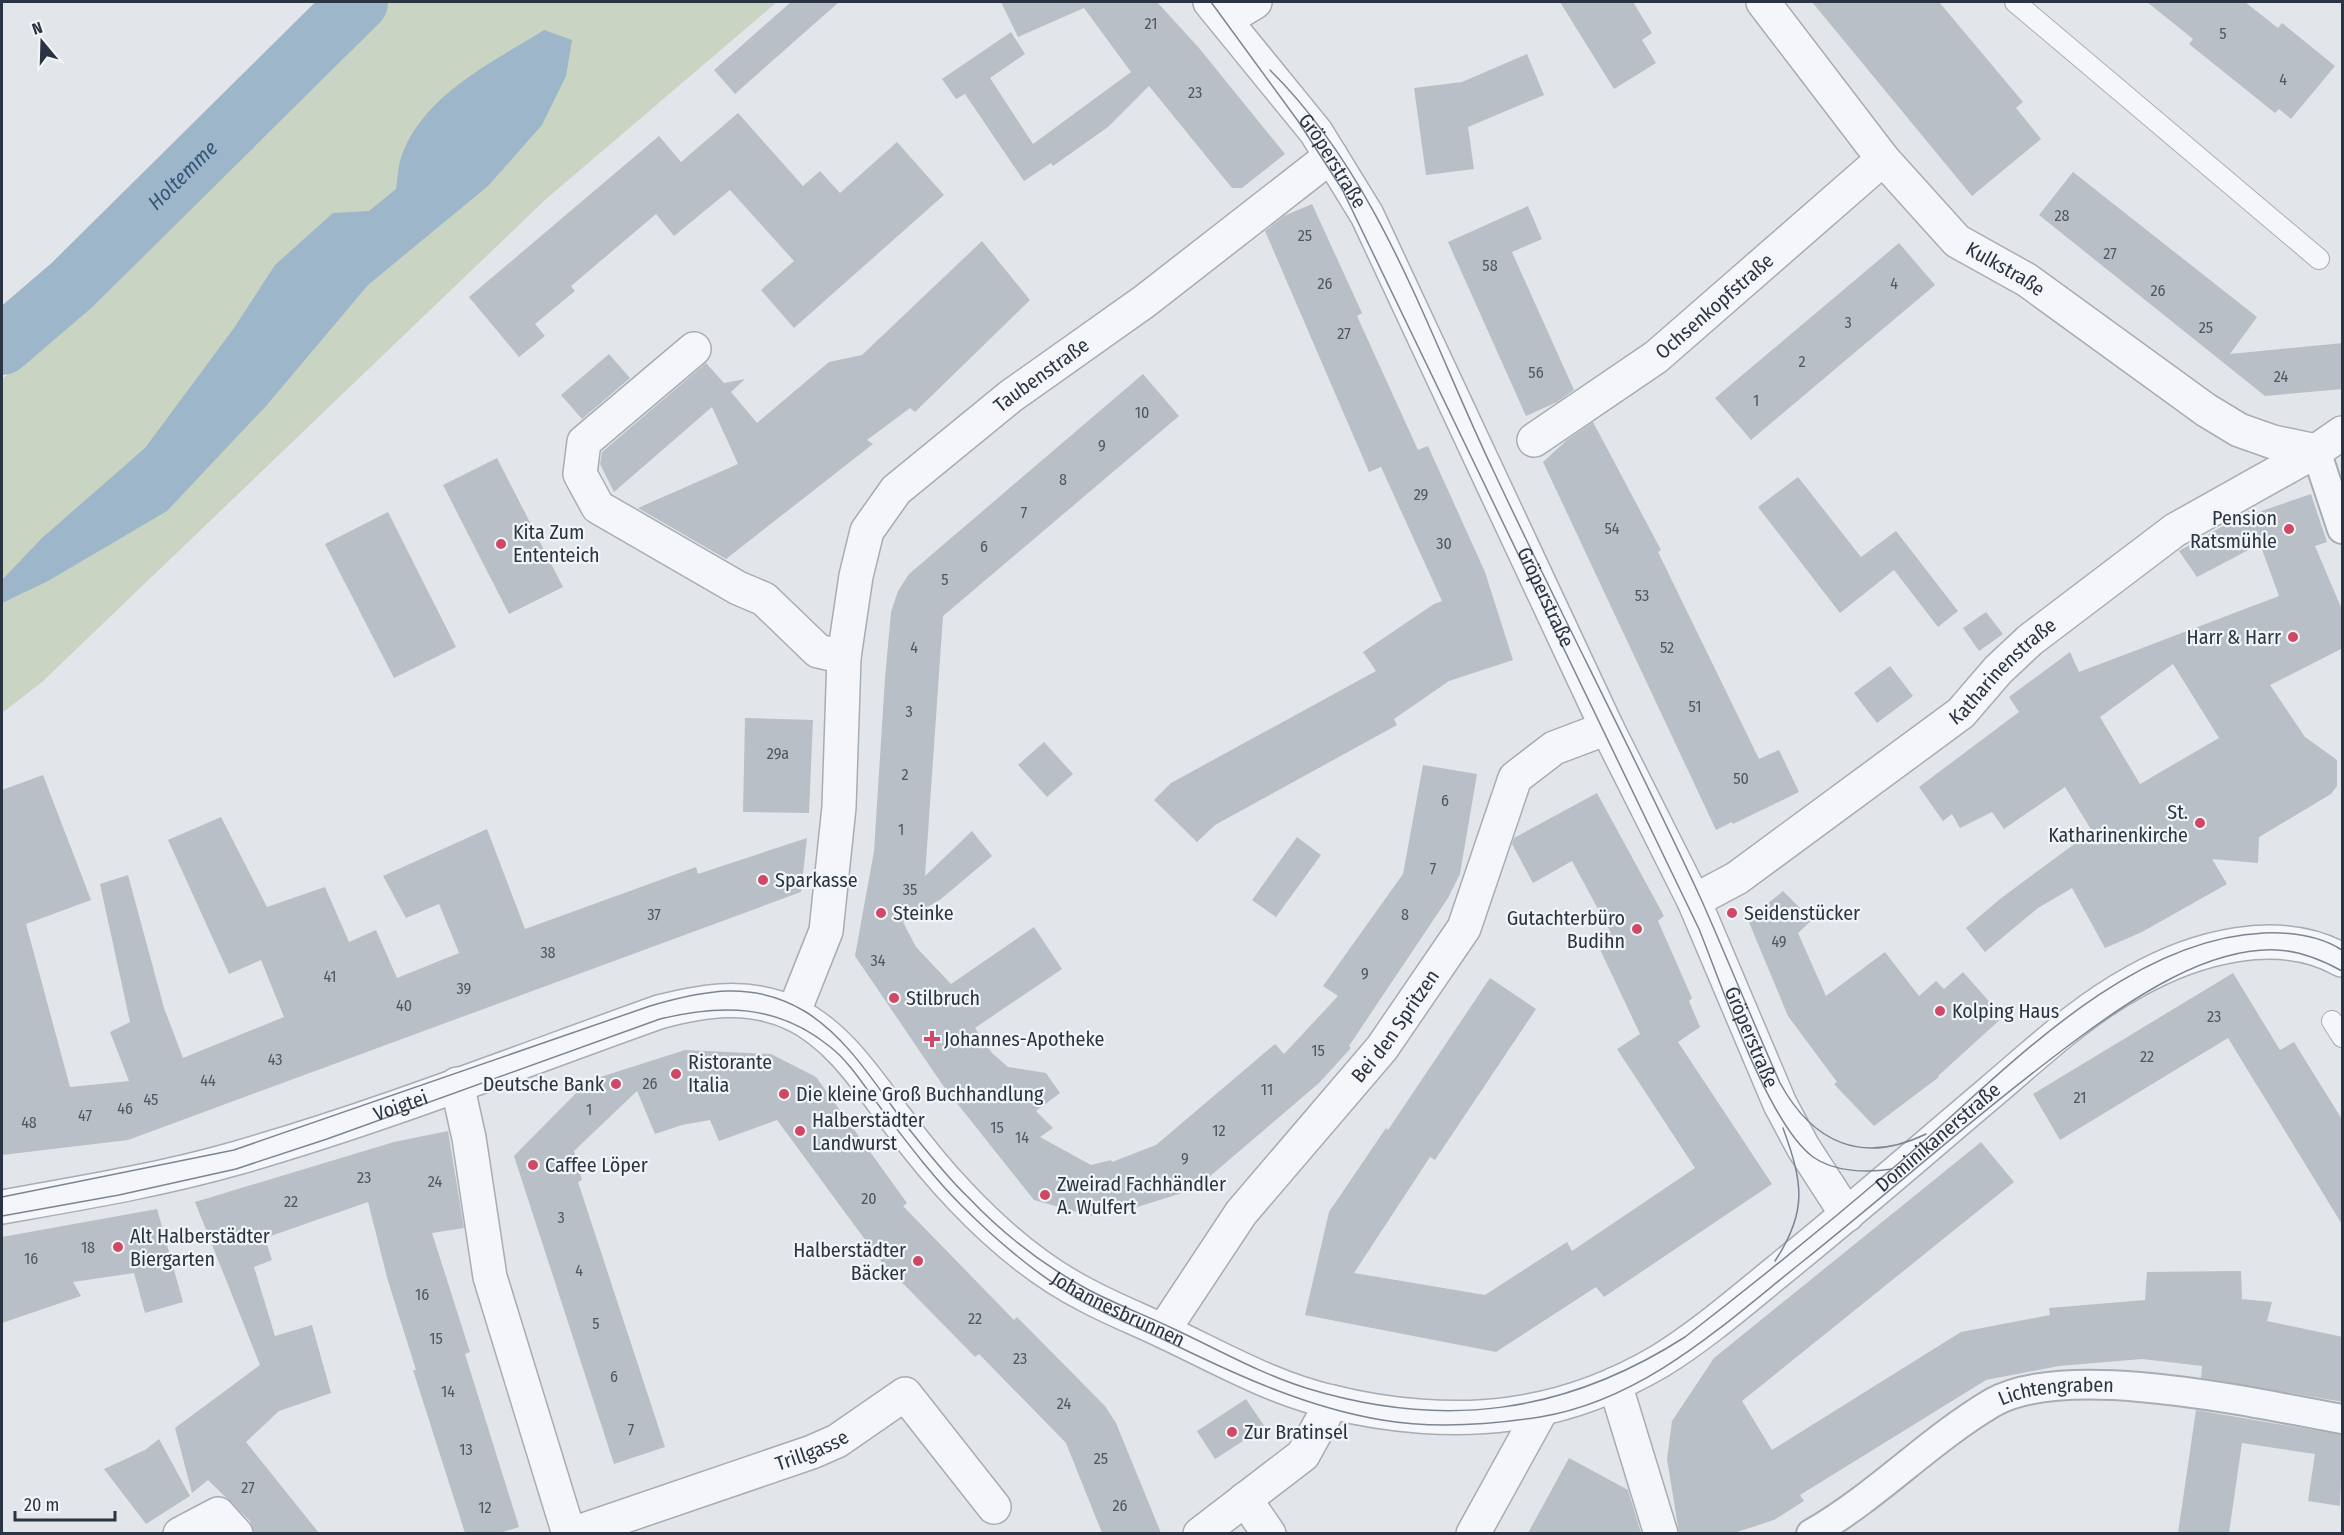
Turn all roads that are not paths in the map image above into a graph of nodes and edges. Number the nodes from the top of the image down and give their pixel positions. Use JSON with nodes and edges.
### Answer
{"nodes":[{"id":1,"x":1255,"y":2,"type":"edge"},
{"id":2,"x":1763,"y":2,"type":"edge"},
{"id":3,"x":2015,"y":2,"type":"edge"},
{"id":4,"x":1217,"y":11,"type":"edge"},
{"id":5,"x":1331,"y":156,"type":"junction"},
{"id":6,"x":1883,"y":159,"type":"junction"},
{"id":7,"x":2319,"y":259,"type":"dead end"},
{"id":8,"x":694,"y":348,"type":"dead end"},
{"id":9,"x":1534,"y":440,"type":"dead end"},
{"id":10,"x":2329,"y":442,"type":"edge"},
{"id":11,"x":2343,"y":529,"type":"edge"},
{"id":12,"x":843,"y":657,"type":"junction"},
{"id":13,"x":1607,"y":728,"type":"junction"},
{"id":14,"x":1694,"y":901,"type":"junction"},
{"id":15,"x":2343,"y":960,"type":"edge"},
{"id":16,"x":793,"y":1014,"type":"junction"},
{"id":17,"x":457,"y":1084,"type":"junction"},
{"id":18,"x":2,"y":1207,"type":"edge"},
{"id":19,"x":1847,"y":1215,"type":"junction"},
{"id":20,"x":1163,"y":1331,"type":"junction"},
{"id":21,"x":1615,"y":1384,"type":"junction"},
{"id":22,"x":1332,"y":1402,"type":"junction"},
{"id":23,"x":1542,"y":1408,"type":"junction"},
{"id":24,"x":2343,"y":1419,"type":"edge"},
{"id":25,"x":1245,"y":1499,"type":"junction"},
{"id":26,"x":994,"y":1507,"type":"dead end"},
{"id":27,"x":180,"y":1533,"type":"edge"},
{"id":28,"x":236,"y":1533,"type":"edge"},
{"id":29,"x":570,"y":1533,"type":"edge"},
{"id":30,"x":1200,"y":1533,"type":"edge"},
{"id":31,"x":1269,"y":1533,"type":"edge"},
{"id":32,"x":1473,"y":1533,"type":"edge"},
{"id":33,"x":1661,"y":1533,"type":"edge"},
{"id":34,"x":1811,"y":1533,"type":"edge"}],
"edges":[{"from":1,"to":4,"type":"street"},
{"from":2,"to":6,"type":"street","name":"Kulkstraße"},
{"from":3,"to":7,"type":"lane"},
{"from":4,"to":5,"type":"street","name":"Gröperstraße"},
{"from":5,"to":12,"type":"street","name":"Taubenstraße"},
{"from":5,"to":13,"type":"street","name":"Gröperstraße"},
{"from":6,"to":9,"type":"street","name":"Ochsenkopfstraße"},
{"from":6,"to":10,"type":"street","name":"Kulkstraße"},
{"from":8,"to":12,"type":"street"},
{"from":10,"to":11,"type":"street"},
{"from":10,"to":14,"type":"street","name":"Katharinenstraße"},
{"from":12,"to":16,"type":"street","name":"Taubenstraße"},
{"from":13,"to":14,"type":"street","name":"Gröperstraße"},
{"from":13,"to":20,"type":"street","name":"Bei den Spritzen"},
{"from":14,"to":19,"type":"street","name":"Gröperstraße"},
{"from":15,"to":19,"type":"street","name":"Dominikanerstraße"},
{"from":16,"to":17,"type":"street","name":"Voigtei"},
{"from":16,"to":20,"type":"street","name":"Johannesbrunnen"},
{"from":17,"to":18,"type":"street","name":"Voigtei"},
{"from":17,"to":29,"type":"street","name":"Trillgasse"},
{"from":19,"to":21,"type":"street","name":"Dominikanerstraße"},
{"from":20,"to":22,"type":"street","name":"Johannesbrunnen"},
{"from":21,"to":23,"type":"street","name":"Johannesbrunnen"},
{"from":21,"to":33,"type":"street"},
{"from":22,"to":23,"type":"street","name":"Johannesbrunnen"},
{"from":22,"to":25,"type":"street"},
{"from":23,"to":32,"type":"street"},
{"from":24,"to":34,"type":"street","name":"Lichtengraben"},
{"from":25,"to":30,"type":"street"},
{"from":25,"to":31,"type":"street"},
{"from":26,"to":29,"type":"street","name":"Trillgasse"},
{"from":27,"to":28,"type":"street"}]}
